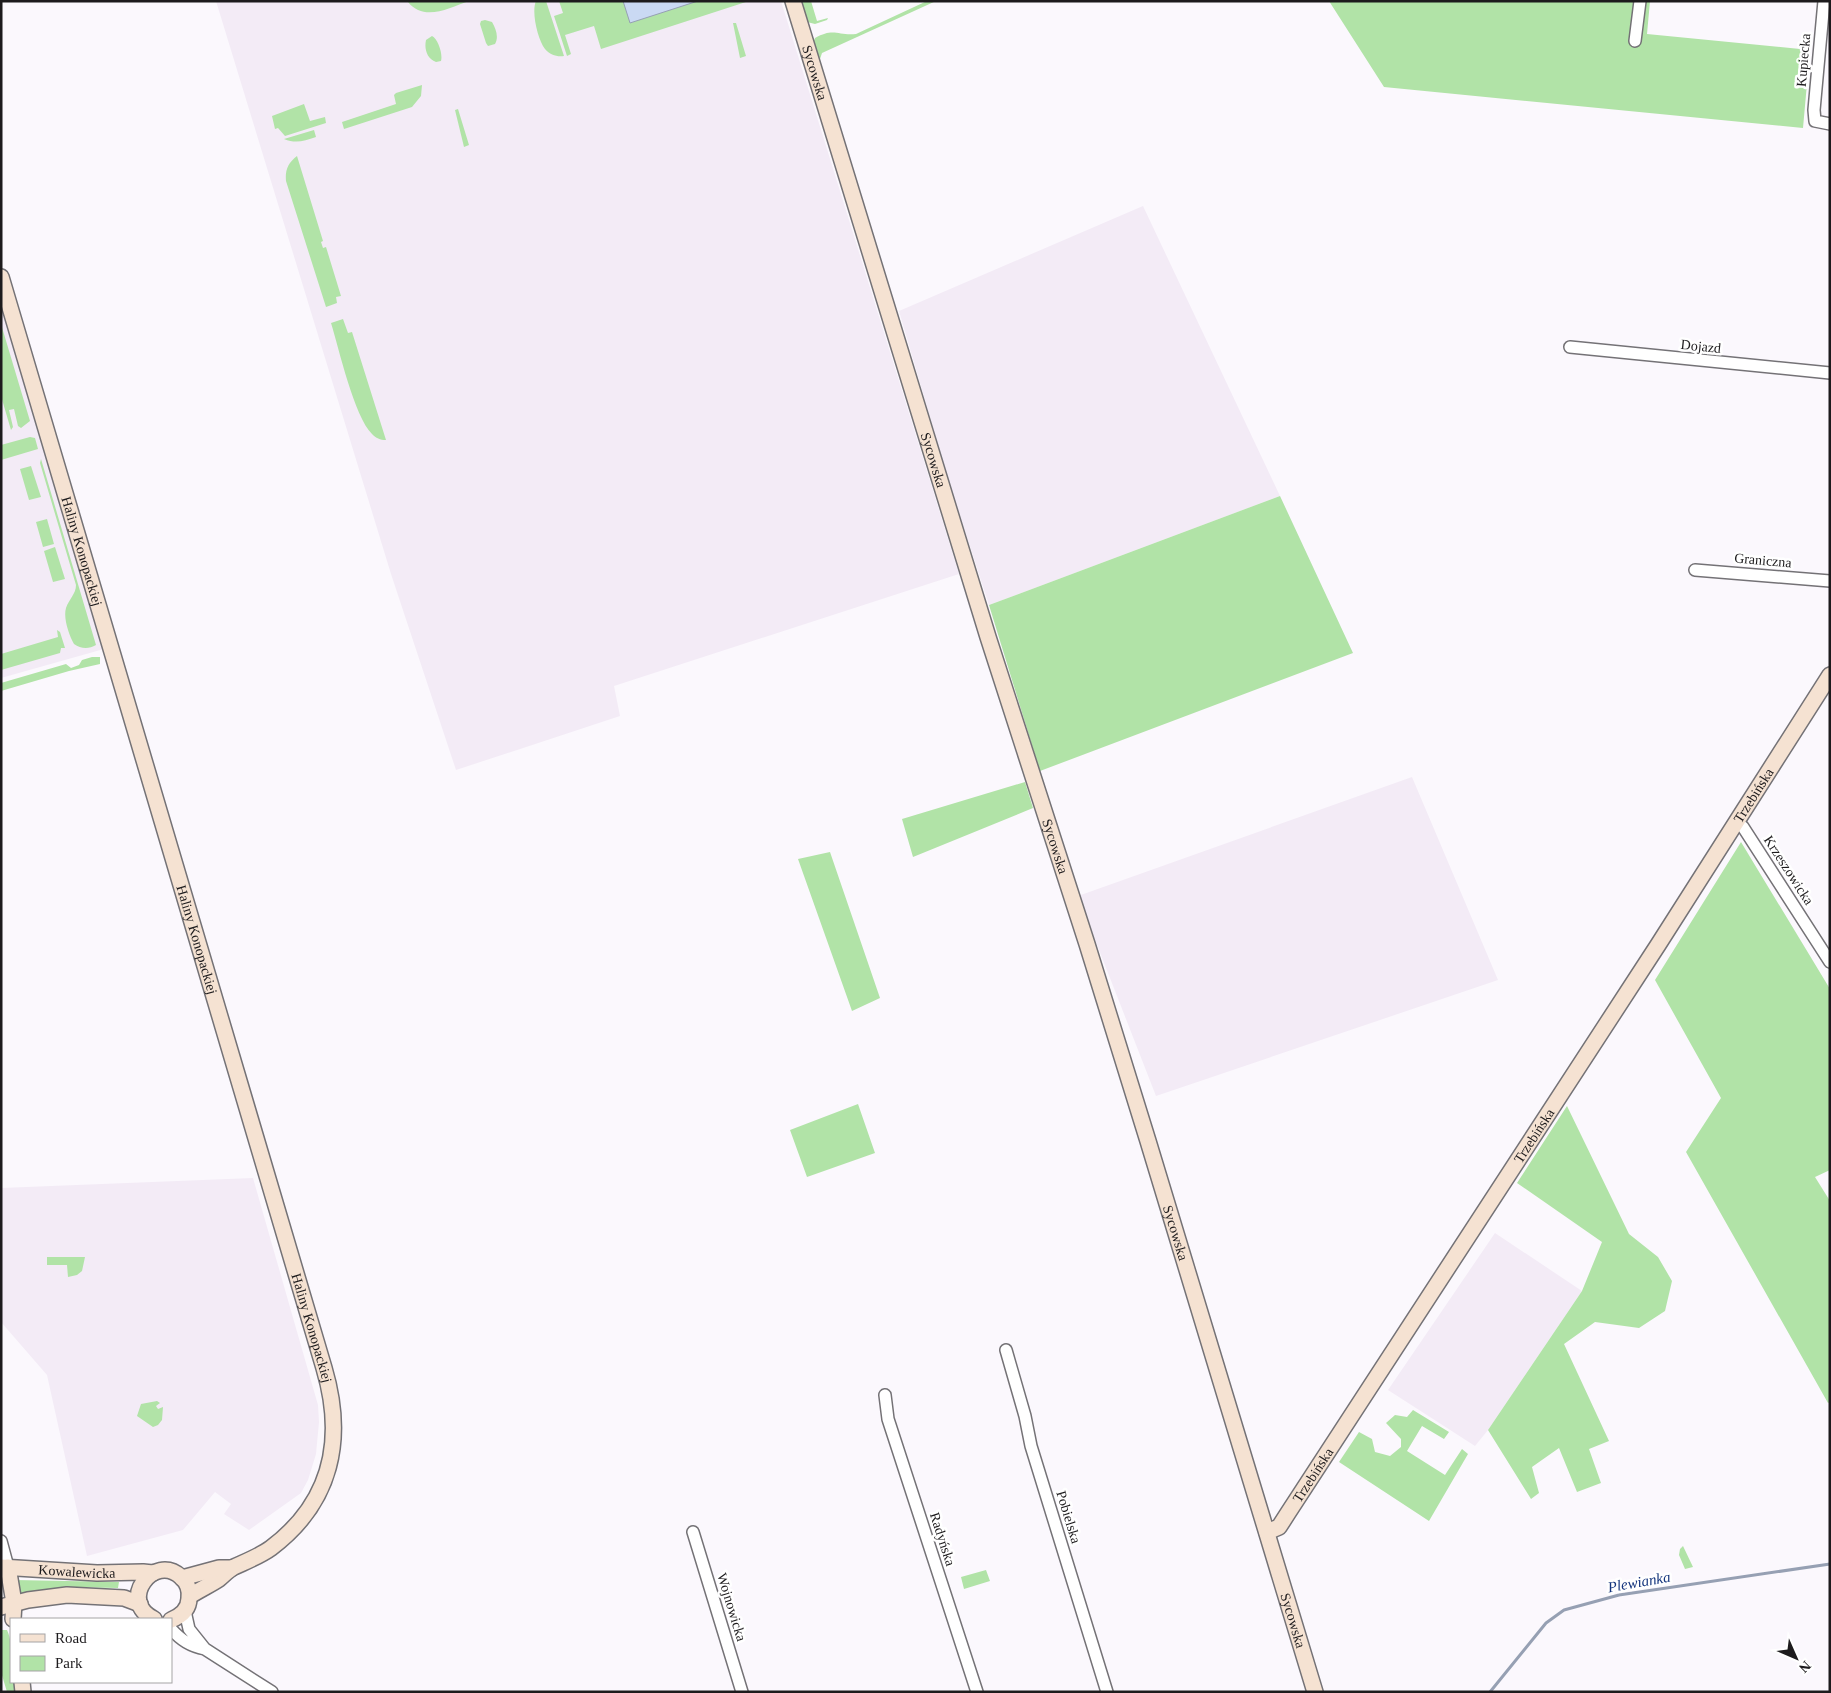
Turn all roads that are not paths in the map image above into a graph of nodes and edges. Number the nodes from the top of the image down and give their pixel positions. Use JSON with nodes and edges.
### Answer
{"nodes":[{"id":1,"x":793,"y":1,"type":"edge"},
{"id":2,"x":1640,"y":1,"type":"edge"},
{"id":3,"x":1824,"y":1,"type":"edge"},
{"id":4,"x":1635,"y":41,"type":"dead end"},
{"id":5,"x":1830,"y":124,"type":"edge"},
{"id":6,"x":1,"y":277,"type":"edge"},
{"id":7,"x":1570,"y":347,"type":"dead end"},
{"id":8,"x":1830,"y":373,"type":"edge"},
{"id":9,"x":1695,"y":570,"type":"dead end"},
{"id":10,"x":1830,"y":581,"type":"edge"},
{"id":11,"x":1830,"y":675,"type":"edge"},
{"id":12,"x":1736,"y":822,"type":"junction"},
{"id":13,"x":1830,"y":962,"type":"edge"},
{"id":14,"x":1006,"y":1350,"type":"dead end"},
{"id":15,"x":885,"y":1395,"type":"dead end"},
{"id":16,"x":693,"y":1532,"type":"dead end"},
{"id":17,"x":1267,"y":1532,"type":"junction"},
{"id":18,"x":1,"y":1541,"type":"edge"},
{"id":19,"x":4,"y":1567,"type":"edge"},
{"id":20,"x":232,"y":1568,"type":"junction"},
{"id":21,"x":152,"y":1573,"type":"junction"},
{"id":22,"x":182,"y":1578,"type":"junction"},
{"id":23,"x":190,"y":1596,"type":"junction"},
{"id":24,"x":140,"y":1604,"type":"junction"},
{"id":25,"x":8,"y":1605,"type":"edge"},
{"id":26,"x":185,"y":1611,"type":"junction"},
{"id":27,"x":11,"y":1618,"type":"edge"},
{"id":28,"x":152,"y":1618,"type":"edge"},
{"id":29,"x":172,"y":1619,"type":"edge"},
{"id":30,"x":172,"y":1630,"type":"edge"},
{"id":31,"x":204,"y":1648,"type":"junction"},
{"id":32,"x":272,"y":1692,"type":"edge"},
{"id":33,"x":742,"y":1692,"type":"edge"},
{"id":34,"x":977,"y":1692,"type":"edge"},
{"id":35,"x":1107,"y":1692,"type":"edge"},
{"id":36,"x":1315,"y":1692,"type":"edge"}],
"edges":[{"from":1,"to":17,"type":"street","name":"Sycowska"},
{"from":2,"to":4,"type":"street"},
{"from":3,"to":5,"type":"street","name":"Kupiecka"},
{"from":6,"to":20,"type":"street","name":"Haliny Konopackiej"},
{"from":7,"to":8,"type":"street","name":"Dojazd"},
{"from":9,"to":10,"type":"street","name":"Graniczna"},
{"from":11,"to":12,"type":"street","name":"Trzebińska"},
{"from":12,"to":13,"type":"street","name":"Krzeszowicka"},
{"from":12,"to":17,"type":"street","name":"Trzebińska"},
{"from":14,"to":35,"type":"street","name":"Pobielska"},
{"from":15,"to":34,"type":"street","name":"Radyńska"},
{"from":16,"to":33,"type":"street","name":"Wojnowicka"},
{"from":17,"to":36,"type":"street","name":"Sycowska"},
{"from":18,"to":19,"type":"street"},
{"from":19,"to":21,"type":"street","name":"Kowalewicka"},
{"from":19,"to":25,"type":"street"},
{"from":20,"to":22,"type":"street","name":"Haliny Konopackiej"},
{"from":20,"to":23,"type":"street","name":"Haliny Konopackiej"},
{"from":21,"to":22,"type":"street","name":"Kowalewicka"},
{"from":21,"to":24,"type":"street"},
{"from":22,"to":23,"type":"street"},
{"from":23,"to":26,"type":"street"},
{"from":24,"to":25,"type":"street","name":"Kowalewicka"},
{"from":24,"to":28,"type":"street"},
{"from":25,"to":27,"type":"street"},
{"from":26,"to":29,"type":"street"},
{"from":26,"to":31,"type":"street"},
{"from":30,"to":31,"type":"street"},
{"from":31,"to":32,"type":"street"}]}
